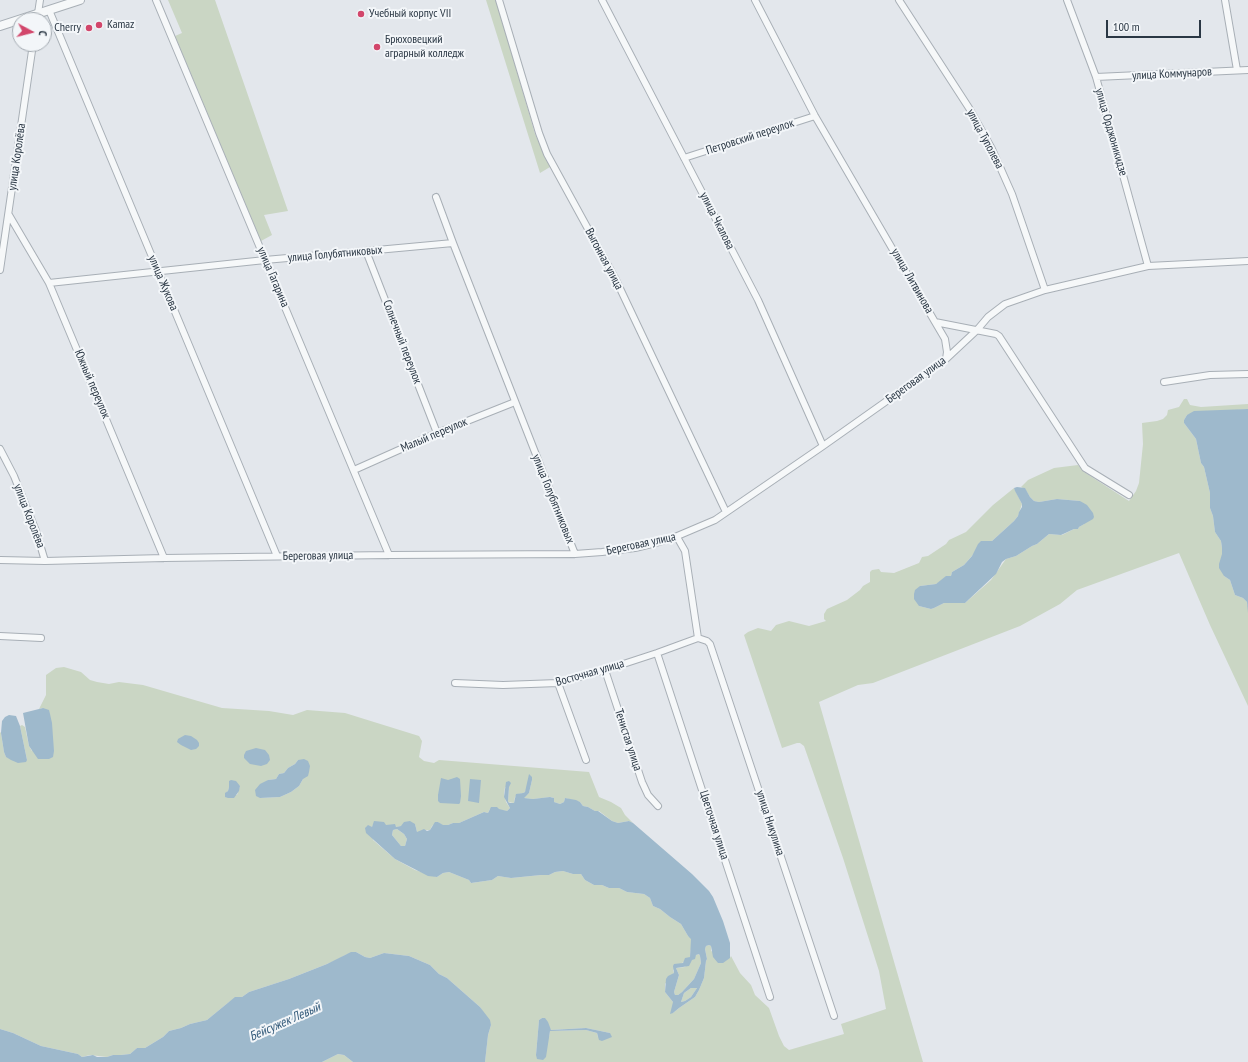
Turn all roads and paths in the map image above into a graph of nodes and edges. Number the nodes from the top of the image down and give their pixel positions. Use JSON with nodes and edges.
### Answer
{"nodes":[{"id":1,"x":40,"y":0,"type":"edge"},
{"id":2,"x":80,"y":0,"type":"edge"},
{"id":3,"x":156,"y":0,"type":"edge"},
{"id":4,"x":499,"y":0,"type":"edge"},
{"id":5,"x":602,"y":0,"type":"edge"},
{"id":6,"x":755,"y":0,"type":"edge"},
{"id":7,"x":899,"y":0,"type":"edge"},
{"id":8,"x":1067,"y":0,"type":"edge"},
{"id":9,"x":1225,"y":0,"type":"edge"},
{"id":10,"x":49,"y":10,"type":"junction"},
{"id":11,"x":38,"y":12,"type":"edge"},
{"id":12,"x":46,"y":12,"type":"edge"},
{"id":13,"x":12,"y":23,"type":"edge"},
{"id":14,"x":0,"y":26,"type":"edge"},
{"id":15,"x":32,"y":52,"type":"edge"},
{"id":16,"x":1237,"y":70,"type":"junction"},
{"id":17,"x":1248,"y":70,"type":"edge"},
{"id":18,"x":1096,"y":77,"type":"junction"},
{"id":19,"x":816,"y":116,"type":"junction"},
{"id":20,"x":684,"y":158,"type":"junction"},
{"id":21,"x":436,"y":197,"type":"dead end"},
{"id":22,"x":9,"y":215,"type":"junction"},
{"id":23,"x":453,"y":242,"type":"junction"},
{"id":24,"x":366,"y":252,"type":"junction"},
{"id":25,"x":265,"y":260,"type":"junction"},
{"id":26,"x":1248,"y":261,"type":"edge"},
{"id":27,"x":1148,"y":266,"type":"junction"},
{"id":28,"x":0,"y":270,"type":"edge"},
{"id":29,"x":158,"y":271,"type":"junction"},
{"id":30,"x":49,"y":283,"type":"junction"},
{"id":31,"x":1045,"y":290,"type":"junction"},
{"id":32,"x":935,"y":322,"type":"junction"},
{"id":33,"x":977,"y":330,"type":"junction"},
{"id":34,"x":946,"y":359,"type":"junction"},
{"id":35,"x":1248,"y":374,"type":"edge"},
{"id":36,"x":1164,"y":382,"type":"dead end"},
{"id":37,"x":515,"y":402,"type":"junction"},
{"id":38,"x":437,"y":433,"type":"junction"},
{"id":39,"x":823,"y":446,"type":"junction"},
{"id":40,"x":0,"y":449,"type":"edge"},
{"id":41,"x":354,"y":470,"type":"junction"},
{"id":42,"x":1129,"y":495,"type":"dead end"},
{"id":43,"x":726,"y":512,"type":"junction"},
{"id":44,"x":677,"y":536,"type":"junction"},
{"id":45,"x":575,"y":554,"type":"junction"},
{"id":46,"x":389,"y":555,"type":"junction"},
{"id":47,"x":277,"y":556,"type":"junction"},
{"id":48,"x":164,"y":558,"type":"junction"},
{"id":49,"x":0,"y":560,"type":"edge"},
{"id":50,"x":46,"y":561,"type":"junction"},
{"id":51,"x":0,"y":636,"type":"edge"},
{"id":52,"x":41,"y":638,"type":"dead end"},
{"id":53,"x":698,"y":638,"type":"junction"},
{"id":54,"x":657,"y":654,"type":"junction"},
{"id":55,"x":605,"y":670,"type":"junction"},
{"id":56,"x":455,"y":683,"type":"dead end"},
{"id":57,"x":558,"y":683,"type":"junction"},
{"id":58,"x":586,"y":760,"type":"dead end"},
{"id":59,"x":658,"y":806,"type":"dead end"},
{"id":60,"x":770,"y":997,"type":"dead end"},
{"id":61,"x":834,"y":1016,"type":"dead end"}],
"edges":[{"from":1,"to":11,"type":"street"},
{"from":2,"to":10,"type":"street"},
{"from":3,"to":25,"type":"street","name":"улица Гагарина"},
{"from":4,"to":43,"type":"street","name":"Выгонная улица"},
{"from":5,"to":20,"type":"street","name":"улица Чкалова"},
{"from":6,"to":19,"type":"street","name":"улица Литвинова"},
{"from":7,"to":31,"type":"street","name":"улица Туполева"},
{"from":8,"to":18,"type":"street","name":"улица Орджоникидзе"},
{"from":9,"to":16,"type":"street"},
{"from":10,"to":12,"type":"street"},
{"from":10,"to":29,"type":"street","name":"улица Жукова"},
{"from":13,"to":14,"type":"street"},
{"from":15,"to":22,"type":"street","name":"улица Королёва"},
{"from":16,"to":17,"type":"street","name":"улица Коммунаров"},
{"from":16,"to":18,"type":"street","name":"улица Коммунаров"},
{"from":18,"to":27,"type":"street","name":"улица Орджоникидзе"},
{"from":19,"to":20,"type":"street","name":"Петровский переулок"},
{"from":19,"to":32,"type":"street","name":"улица Литвинова"},
{"from":20,"to":39,"type":"street","name":"улица Чкалова"},
{"from":21,"to":23,"type":"street","name":"улица Голубятниковых"},
{"from":22,"to":28,"type":"street","name":"улица Королёва"},
{"from":22,"to":30,"type":"street","name":"Южный переулок"},
{"from":23,"to":24,"type":"street","name":"улица Голубятниковых"},
{"from":23,"to":37,"type":"street","name":"улица Голубятниковых"},
{"from":24,"to":25,"type":"street","name":"улица Голубятниковых"},
{"from":24,"to":38,"type":"street","name":"Солнечный переулок"},
{"from":25,"to":29,"type":"street","name":"улица Голубятниковых"},
{"from":25,"to":41,"type":"street","name":"улица Гагарина"},
{"from":26,"to":27,"type":"street","name":"Береговая улица"},
{"from":27,"to":31,"type":"street","name":"Береговая улица"},
{"from":29,"to":30,"type":"street","name":"улица Голубятниковых"},
{"from":29,"to":47,"type":"street","name":"улица Жукова"},
{"from":30,"to":48,"type":"street","name":"Южный переулок"},
{"from":31,"to":33,"type":"street","name":"Береговая улица"},
{"from":32,"to":33,"type":"street","name":"улица Литвинова"},
{"from":32,"to":34,"type":"street"},
{"from":33,"to":34,"type":"street","name":"Береговая улица"},
{"from":33,"to":42,"type":"street","name":"улица Литвинова"},
{"from":34,"to":39,"type":"street","name":"Береговая улица"},
{"from":35,"to":36,"type":"street"},
{"from":37,"to":38,"type":"street","name":"Малый переулок"},
{"from":37,"to":45,"type":"street","name":"улица Голубятниковых"},
{"from":38,"to":41,"type":"street","name":"Малый переулок"},
{"from":39,"to":43,"type":"street","name":"Береговая улица"},
{"from":40,"to":50,"type":"street","name":"улица Королёва"},
{"from":41,"to":46,"type":"street","name":"улица Гагарина"},
{"from":43,"to":44,"type":"street","name":"Береговая улица"},
{"from":44,"to":45,"type":"street","name":"Береговая улица"},
{"from":44,"to":53,"type":"street"},
{"from":45,"to":46,"type":"street","name":"Береговая улица"},
{"from":46,"to":47,"type":"street","name":"Береговая улица"},
{"from":47,"to":48,"type":"street","name":"Береговая улица"},
{"from":48,"to":50,"type":"street","name":"Береговая улица"},
{"from":49,"to":50,"type":"street","name":"Береговая улица"},
{"from":51,"to":52,"type":"street"},
{"from":53,"to":54,"type":"street","name":"Восточная улица"},
{"from":53,"to":61,"type":"street","name":"улица Никулина"},
{"from":54,"to":55,"type":"street","name":"Восточная улица"},
{"from":54,"to":60,"type":"street","name":"Цветочная улица"},
{"from":55,"to":57,"type":"street","name":"Восточная улица"},
{"from":55,"to":59,"type":"street","name":"Тенистая улица"},
{"from":56,"to":57,"type":"street","name":"Восточная улица"},
{"from":57,"to":58,"type":"street"}]}
